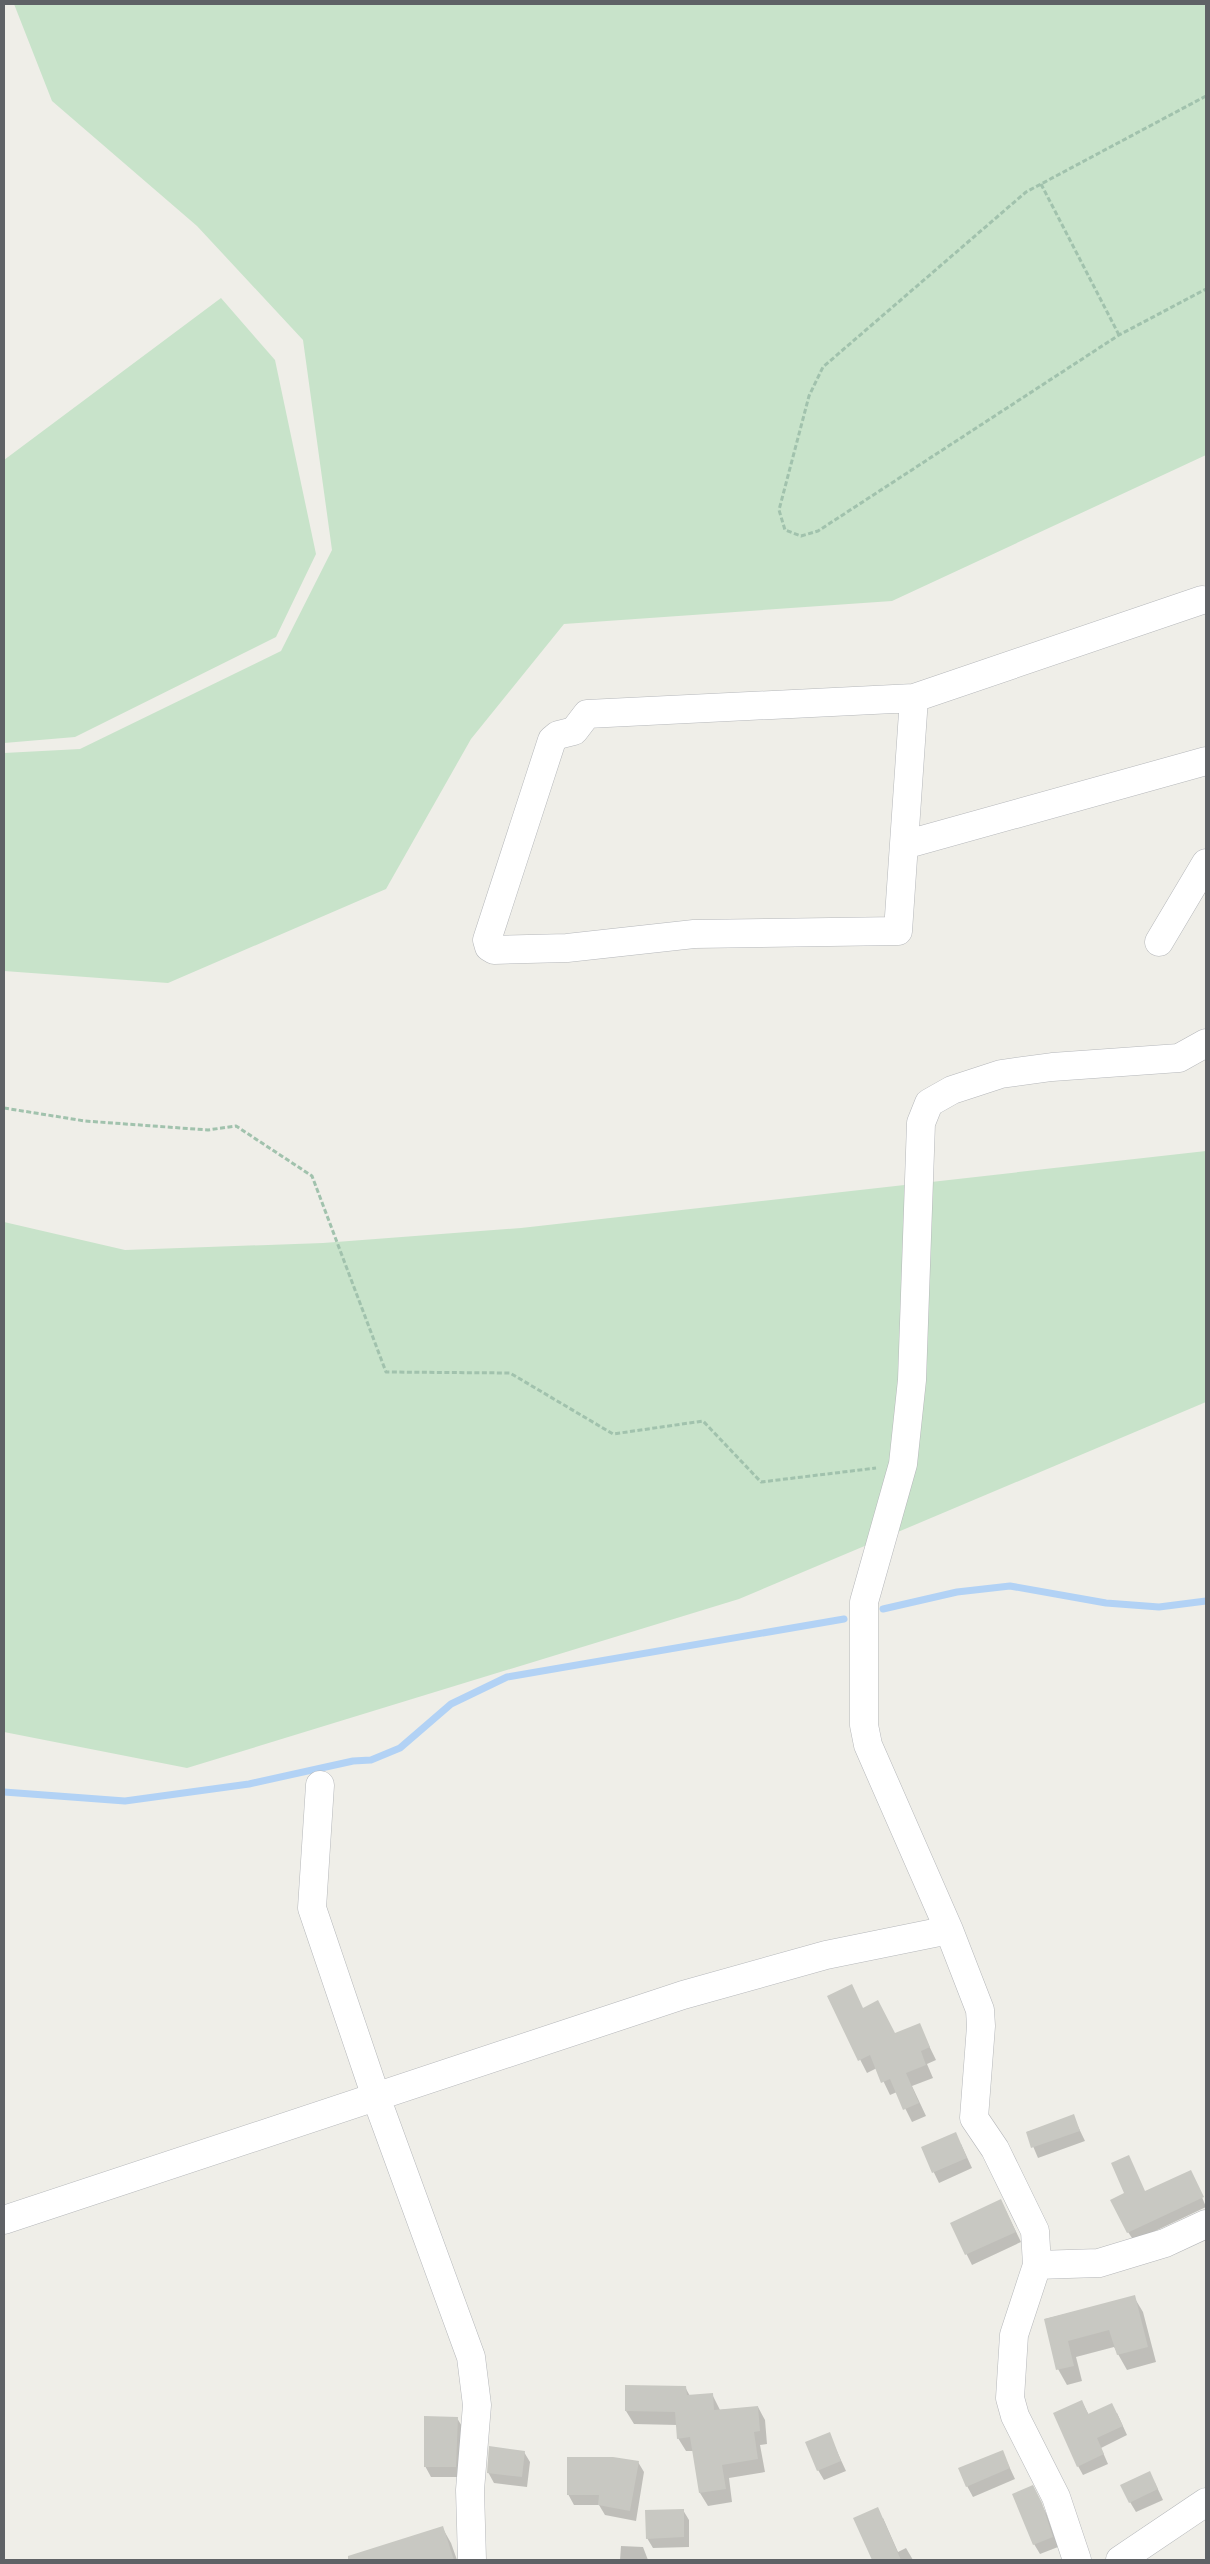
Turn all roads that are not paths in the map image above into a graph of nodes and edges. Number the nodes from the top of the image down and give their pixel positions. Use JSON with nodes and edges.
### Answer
{"nodes":[{"id":1,"x":1205,"y":603,"type":"edge"},
{"id":2,"x":914,"y":698,"type":"junction"},
{"id":3,"x":1206,"y":761,"type":"edge"},
{"id":4,"x":904,"y":845,"type":"junction"},
{"id":5,"x":1206,"y":863,"type":"edge"},
{"id":6,"x":1159,"y":942,"type":"dead end"},
{"id":7,"x":1206,"y":1043,"type":"edge"},
{"id":8,"x":320,"y":1785,"type":"dead end"},
{"id":9,"x":949,"y":1930,"type":"junction"},
{"id":10,"x":376,"y":2097,"type":"junction"},
{"id":11,"x":4,"y":2220,"type":"edge"},
{"id":12,"x":1206,"y":2224,"type":"edge"},
{"id":13,"x":1037,"y":2265,"type":"junction"},
{"id":14,"x":1206,"y":2502,"type":"edge"},
{"id":15,"x":472,"y":2560,"type":"edge"},
{"id":16,"x":1077,"y":2560,"type":"edge"},
{"id":17,"x":1120,"y":2560,"type":"edge"}],
"edges":[{"from":1,"to":2,"type":"street"},
{"from":2,"to":4,"type":"street"},
{"from":2,"to":4,"type":"street"},
{"from":3,"to":4,"type":"street"},
{"from":5,"to":6,"type":"street"},
{"from":7,"to":9,"type":"street"},
{"from":8,"to":10,"type":"street"},
{"from":9,"to":10,"type":"street"},
{"from":9,"to":13,"type":"street"},
{"from":10,"to":11,"type":"street"},
{"from":10,"to":15,"type":"street"},
{"from":12,"to":13,"type":"street"},
{"from":13,"to":16,"type":"street"},
{"from":14,"to":17,"type":"street"}]}
